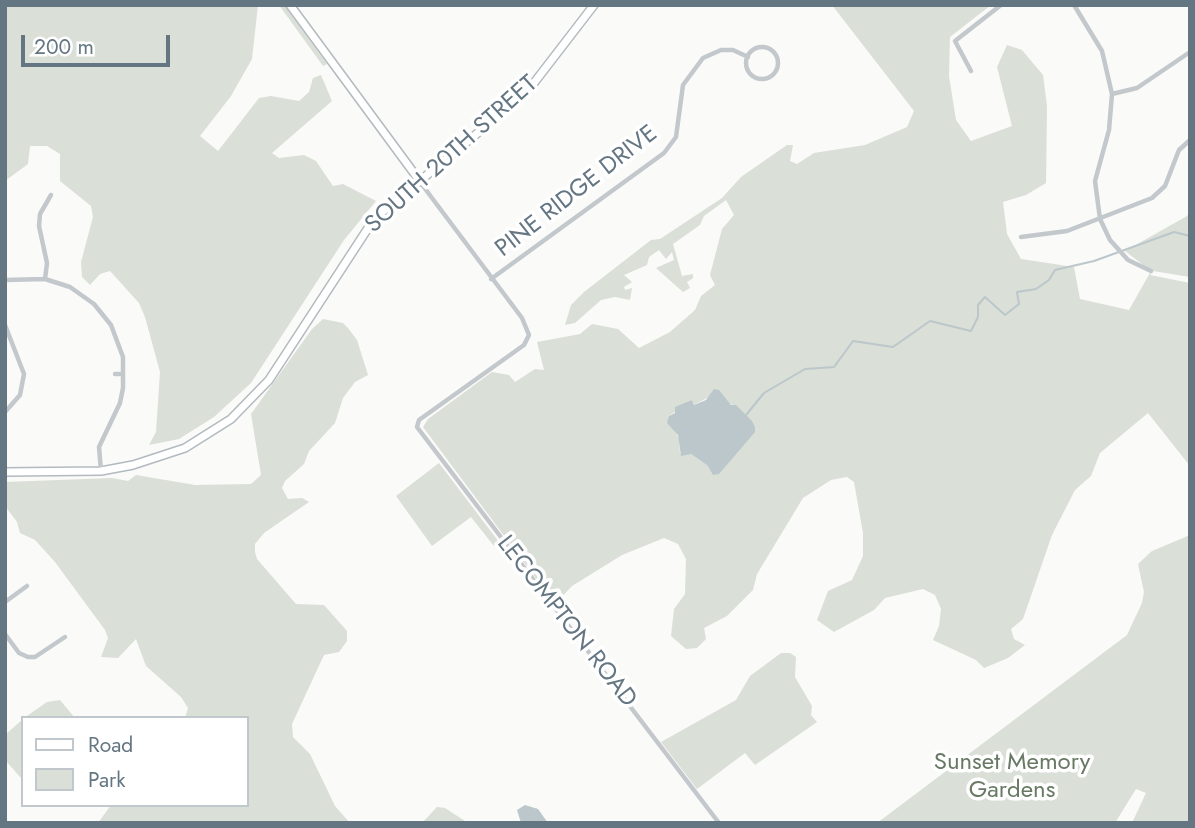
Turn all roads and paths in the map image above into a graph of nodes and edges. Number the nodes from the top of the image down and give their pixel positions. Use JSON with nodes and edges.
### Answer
{"nodes":[{"id":1,"x":290,"y":5,"type":"edge"},
{"id":2,"x":594,"y":5,"type":"edge"},
{"id":3,"x":1001,"y":5,"type":"edge"},
{"id":4,"x":1074,"y":5,"type":"edge"},
{"id":5,"x":1190,"y":52,"type":"edge"},
{"id":6,"x":748,"y":57,"type":"junction"},
{"id":7,"x":971,"y":71,"type":"dead end"},
{"id":8,"x":1112,"y":94,"type":"junction"},
{"id":9,"x":1190,"y":140,"type":"edge"},
{"id":10,"x":419,"y":180,"type":"junction"},
{"id":11,"x":51,"y":195,"type":"dead end"},
{"id":12,"x":1100,"y":219,"type":"junction"},
{"id":13,"x":1021,"y":237,"type":"dead end"},
{"id":14,"x":1151,"y":271,"type":"dead end"},
{"id":15,"x":45,"y":279,"type":"junction"},
{"id":16,"x":491,"y":279,"type":"junction"},
{"id":17,"x":7,"y":281,"type":"edge"},
{"id":18,"x":5,"y":325,"type":"edge"},
{"id":19,"x":115,"y":373,"type":"dead end"},
{"id":20,"x":123,"y":374,"type":"junction"},
{"id":21,"x":5,"y":412,"type":"edge"},
{"id":22,"x":101,"y":471,"type":"junction"},
{"id":23,"x":5,"y":472,"type":"edge"},
{"id":24,"x":27,"y":586,"type":"dead end"},
{"id":25,"x":5,"y":602,"type":"edge"},
{"id":26,"x":5,"y":634,"type":"edge"},
{"id":27,"x":65,"y":637,"type":"dead end"},
{"id":28,"x":719,"y":823,"type":"edge"}],
"edges":[{"from":1,"to":10,"type":"main road"},
{"from":2,"to":10,"type":"main road","name":"SOUTH 20TH STREET"},
{"from":3,"to":7,"type":"street"},
{"from":4,"to":8,"type":"street"},
{"from":5,"to":8,"type":"street"},
{"from":6,"to":6,"type":"street","name":"PINE RIDGE DRIVE"},
{"from":6,"to":16,"type":"street","name":"PINE RIDGE DRIVE"},
{"from":8,"to":12,"type":"street"},
{"from":9,"to":12,"type":"street"},
{"from":10,"to":16,"type":"street"},
{"from":10,"to":22,"type":"main road","name":"SOUTH 20TH STREET"},
{"from":11,"to":15,"type":"street"},
{"from":12,"to":13,"type":"street"},
{"from":12,"to":14,"type":"street"},
{"from":15,"to":17,"type":"street"},
{"from":15,"to":20,"type":"street"},
{"from":16,"to":28,"type":"street","name":"LECOMPTON ROAD"},
{"from":18,"to":21,"type":"street"},
{"from":19,"to":20,"type":"street"},
{"from":20,"to":22,"type":"street"},
{"from":22,"to":23,"type":"main road","name":"SOUTH 20TH STREET"},
{"from":24,"to":25,"type":"street"},
{"from":26,"to":27,"type":"street"}]}
